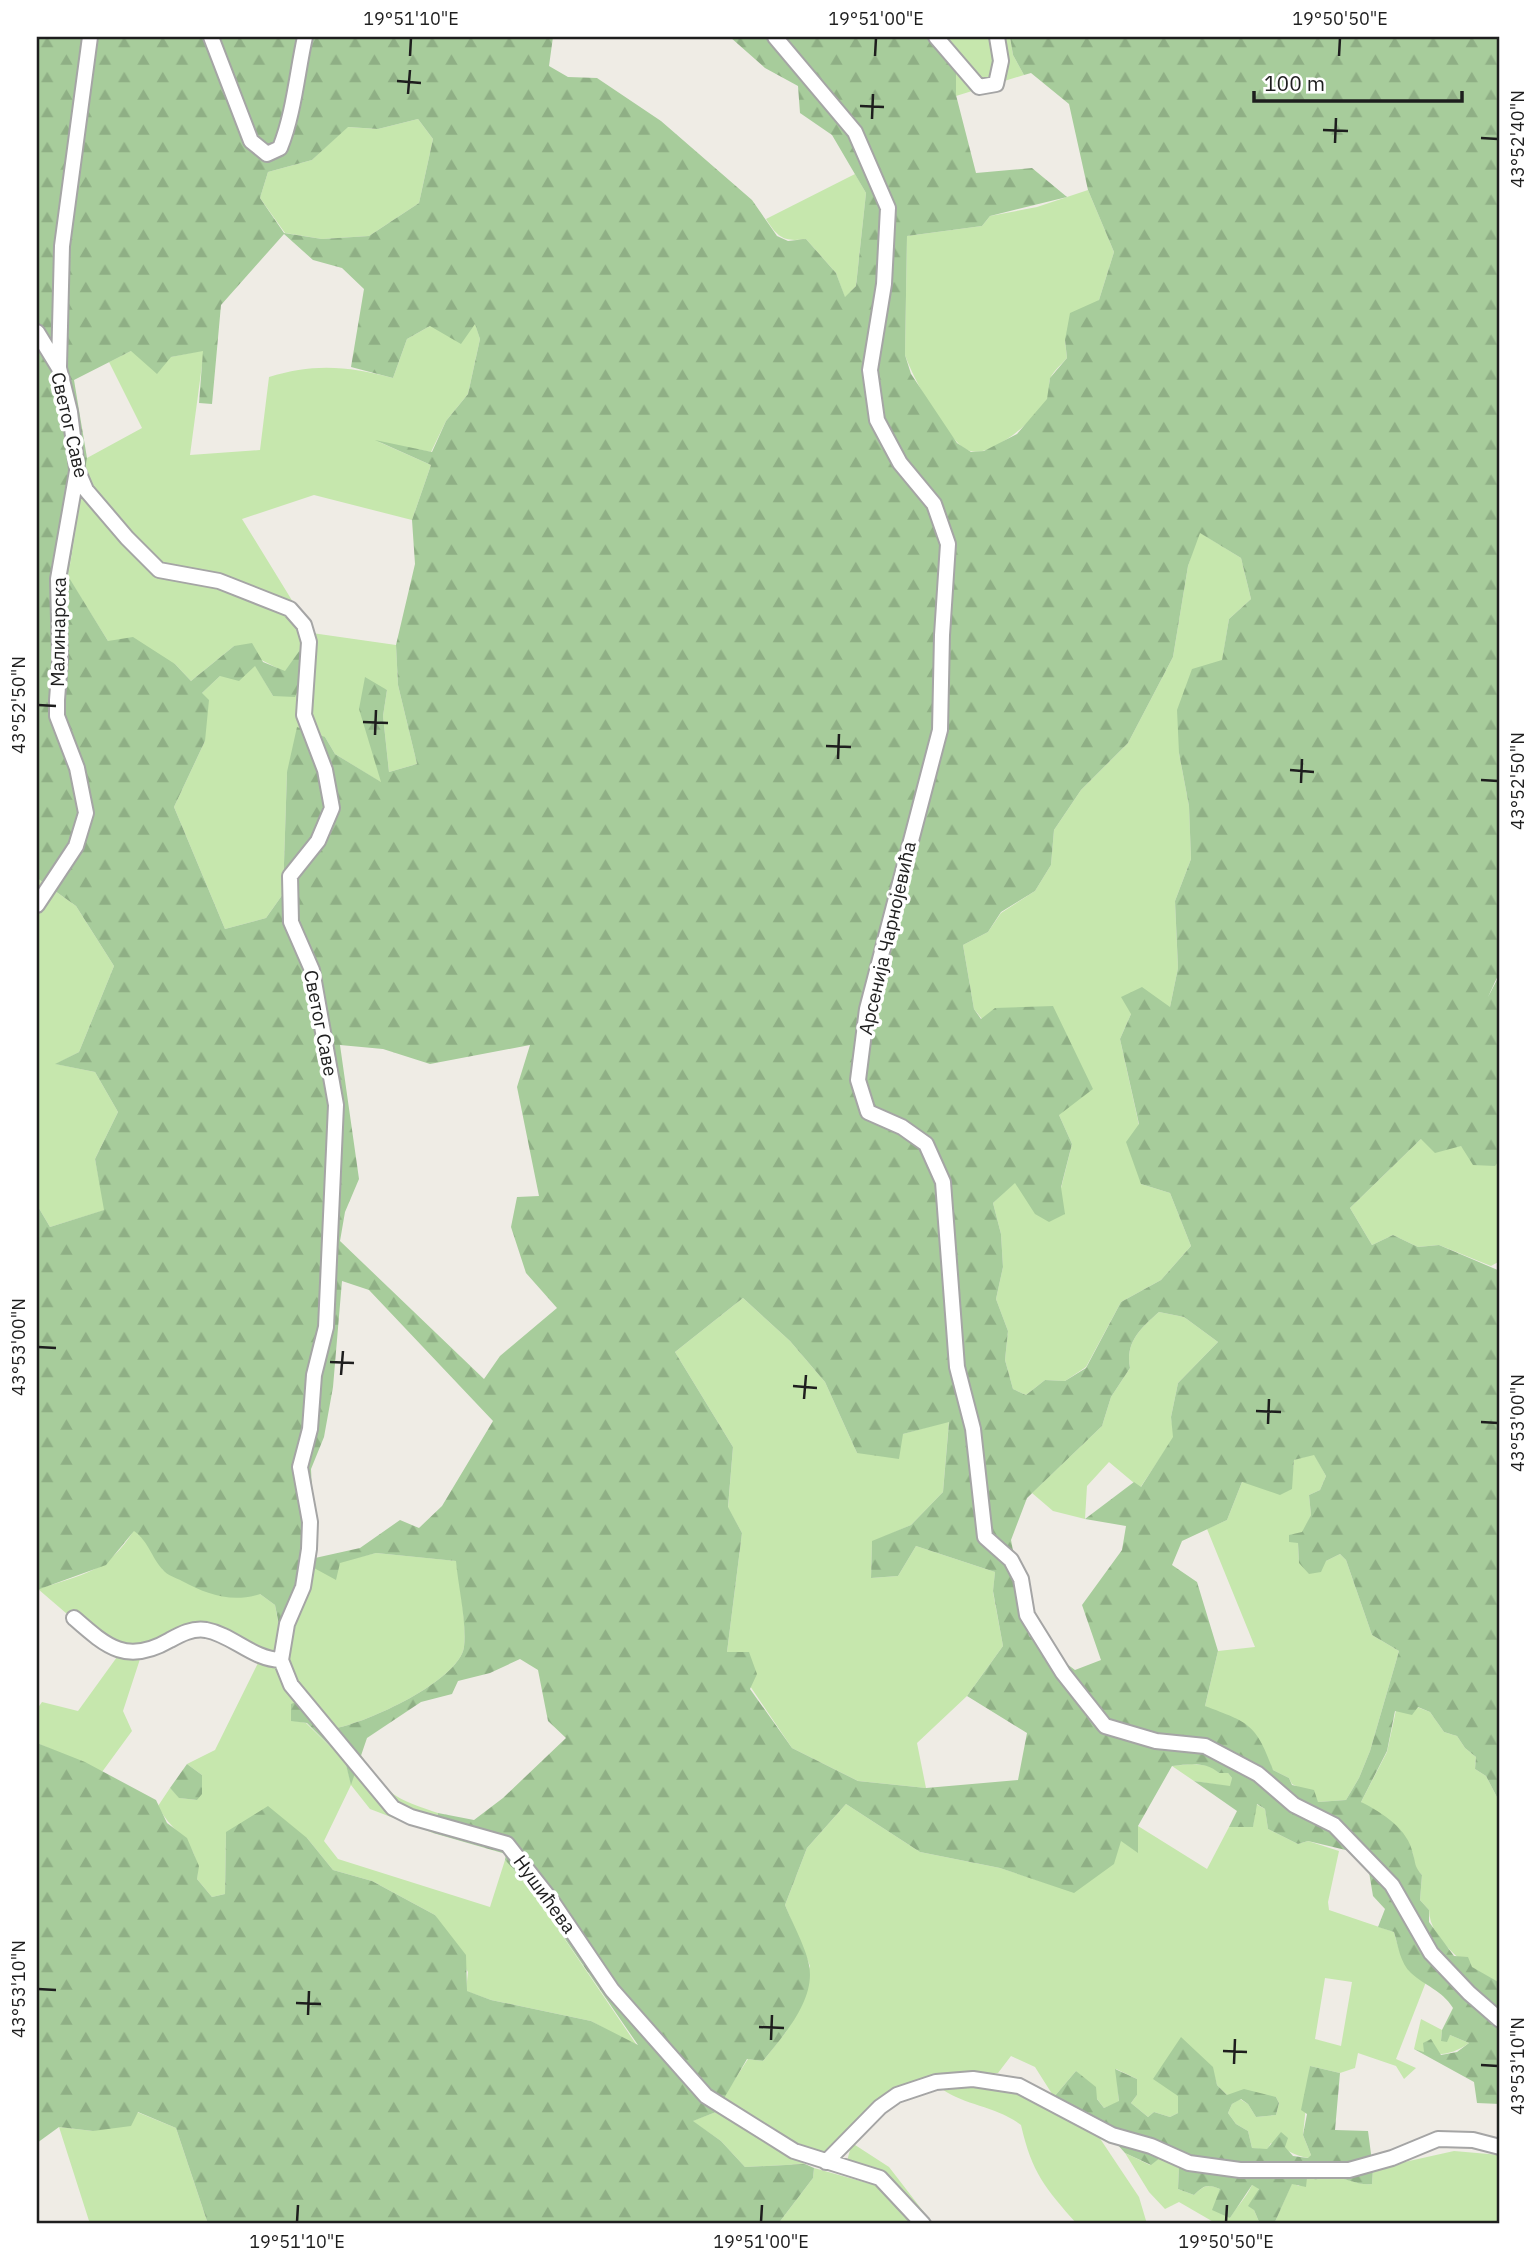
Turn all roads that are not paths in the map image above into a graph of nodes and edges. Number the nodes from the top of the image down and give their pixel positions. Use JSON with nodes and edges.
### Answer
{"nodes":[{"id":1,"x":90,"y":37,"type":"edge"},
{"id":2,"x":211,"y":37,"type":"edge"},
{"id":3,"x":305,"y":37,"type":"edge"},
{"id":4,"x":775,"y":37,"type":"edge"},
{"id":5,"x":936,"y":37,"type":"edge"},
{"id":6,"x":997,"y":37,"type":"edge"},
{"id":7,"x":37,"y":332,"type":"edge"},
{"id":8,"x":59,"y":369,"type":"junction"},
{"id":9,"x":77,"y":469,"type":"junction"},
{"id":10,"x":37,"y":905,"type":"edge"},
{"id":11,"x":74,"y":1618,"type":"dead end"},
{"id":12,"x":281,"y":1660,"type":"junction"},
{"id":13,"x":1500,"y":2020,"type":"edge"},
{"id":14,"x":1500,"y":2147,"type":"edge"},
{"id":15,"x":825,"y":2162,"type":"junction"},
{"id":16,"x":923,"y":2224,"type":"edge"}],
"edges":[{"from":1,"to":8,"type":"street"},
{"from":2,"to":3,"type":"street"},
{"from":4,"to":13,"type":"street","name":"Арсенија Чарнојевића"},
{"from":5,"to":6,"type":"street"},
{"from":7,"to":8,"type":"street","name":"Светог Саве"},
{"from":8,"to":9,"type":"street","name":"Светог Саве"},
{"from":9,"to":10,"type":"street","name":"Малинарска"},
{"from":9,"to":12,"type":"street","name":"Светог Саве"},
{"from":11,"to":12,"type":"street"},
{"from":12,"to":15,"type":"street","name":"Нушићева"},
{"from":14,"to":15,"type":"street"},
{"from":15,"to":16,"type":"street","name":"Нушићева"}]}
